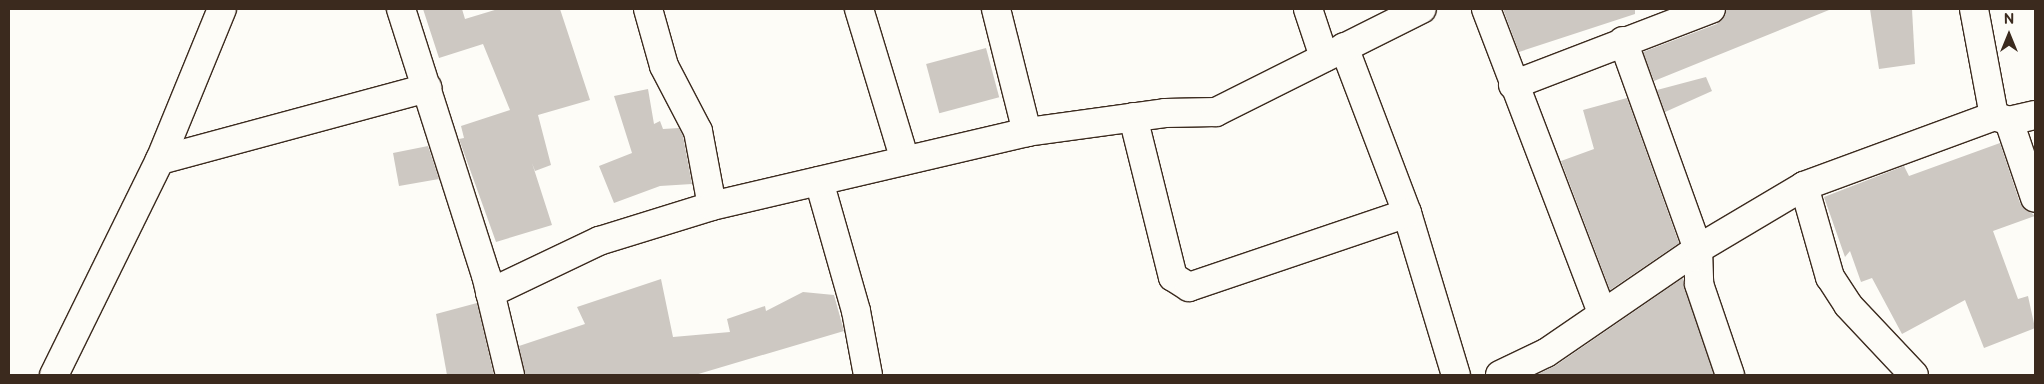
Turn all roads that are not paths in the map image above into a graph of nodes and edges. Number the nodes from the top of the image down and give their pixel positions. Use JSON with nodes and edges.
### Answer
{"nodes":[{"id":1,"x":401,"y":9,"type":"edge"},
{"id":2,"x":648,"y":9,"type":"edge"},
{"id":3,"x":859,"y":9,"type":"edge"},
{"id":4,"x":996,"y":9,"type":"edge"},
{"id":5,"x":1308,"y":9,"type":"edge"},
{"id":6,"x":1422,"y":9,"type":"edge"},
{"id":7,"x":1486,"y":9,"type":"edge"},
{"id":8,"x":1711,"y":9,"type":"edge"},
{"id":9,"x":1974,"y":9,"type":"edge"},
{"id":10,"x":228,"y":10,"type":"edge"},
{"id":11,"x":1623,"y":41,"type":"junction"},
{"id":12,"x":1334,"y":52,"type":"junction"},
{"id":13,"x":1513,"y":86,"type":"junction"},
{"id":14,"x":427,"y":88,"type":"junction"},
{"id":15,"x":2035,"y":115,"type":"edge"},
{"id":16,"x":1133,"y":117,"type":"junction"},
{"id":17,"x":2002,"y":119,"type":"junction"},
{"id":18,"x":1027,"y":132,"type":"junction"},
{"id":19,"x":160,"y":160,"type":"junction"},
{"id":20,"x":905,"y":160,"type":"junction"},
{"id":21,"x":819,"y":181,"type":"junction"},
{"id":22,"x":1804,"y":186,"type":"junction"},
{"id":23,"x":2035,"y":198,"type":"edge"},
{"id":24,"x":712,"y":206,"type":"junction"},
{"id":25,"x":1407,"y":213,"type":"junction"},
{"id":26,"x":1698,"y":249,"type":"junction"},
{"id":27,"x":490,"y":293,"type":"junction"},
{"id":28,"x":1602,"y":313,"type":"junction"},
{"id":29,"x":1549,"y":364,"type":"edge"},
{"id":30,"x":54,"y":375,"type":"edge"},
{"id":31,"x":510,"y":375,"type":"edge"},
{"id":32,"x":868,"y":375,"type":"edge"},
{"id":33,"x":1456,"y":375,"type":"edge"},
{"id":34,"x":1500,"y":375,"type":"edge"},
{"id":35,"x":1730,"y":375,"type":"edge"},
{"id":36,"x":1914,"y":375,"type":"edge"}],
"edges":[{"from":1,"to":14,"type":"street"},
{"from":2,"to":24,"type":"street"},
{"from":3,"to":20,"type":"street"},
{"from":4,"to":18,"type":"street"},
{"from":5,"to":12,"type":"street"},
{"from":6,"to":12,"type":"street"},
{"from":7,"to":13,"type":"street"},
{"from":8,"to":11,"type":"street"},
{"from":9,"to":17,"type":"street"},
{"from":10,"to":19,"type":"street"},
{"from":11,"to":13,"type":"street"},
{"from":11,"to":26,"type":"street"},
{"from":12,"to":16,"type":"street"},
{"from":12,"to":25,"type":"street"},
{"from":13,"to":28,"type":"street"},
{"from":14,"to":19,"type":"street"},
{"from":14,"to":27,"type":"street"},
{"from":15,"to":17,"type":"street"},
{"from":16,"to":18,"type":"street"},
{"from":16,"to":25,"type":"street"},
{"from":17,"to":22,"type":"street"},
{"from":17,"to":23,"type":"street"},
{"from":18,"to":20,"type":"street"},
{"from":19,"to":30,"type":"street"},
{"from":20,"to":21,"type":"street"},
{"from":21,"to":24,"type":"street"},
{"from":21,"to":32,"type":"street"},
{"from":22,"to":26,"type":"street"},
{"from":22,"to":36,"type":"street"},
{"from":24,"to":27,"type":"street"},
{"from":25,"to":33,"type":"street"},
{"from":26,"to":28,"type":"street"},
{"from":26,"to":35,"type":"street"},
{"from":27,"to":31,"type":"street"},
{"from":28,"to":29,"type":"street"},
{"from":29,"to":34,"type":"street"}]}
